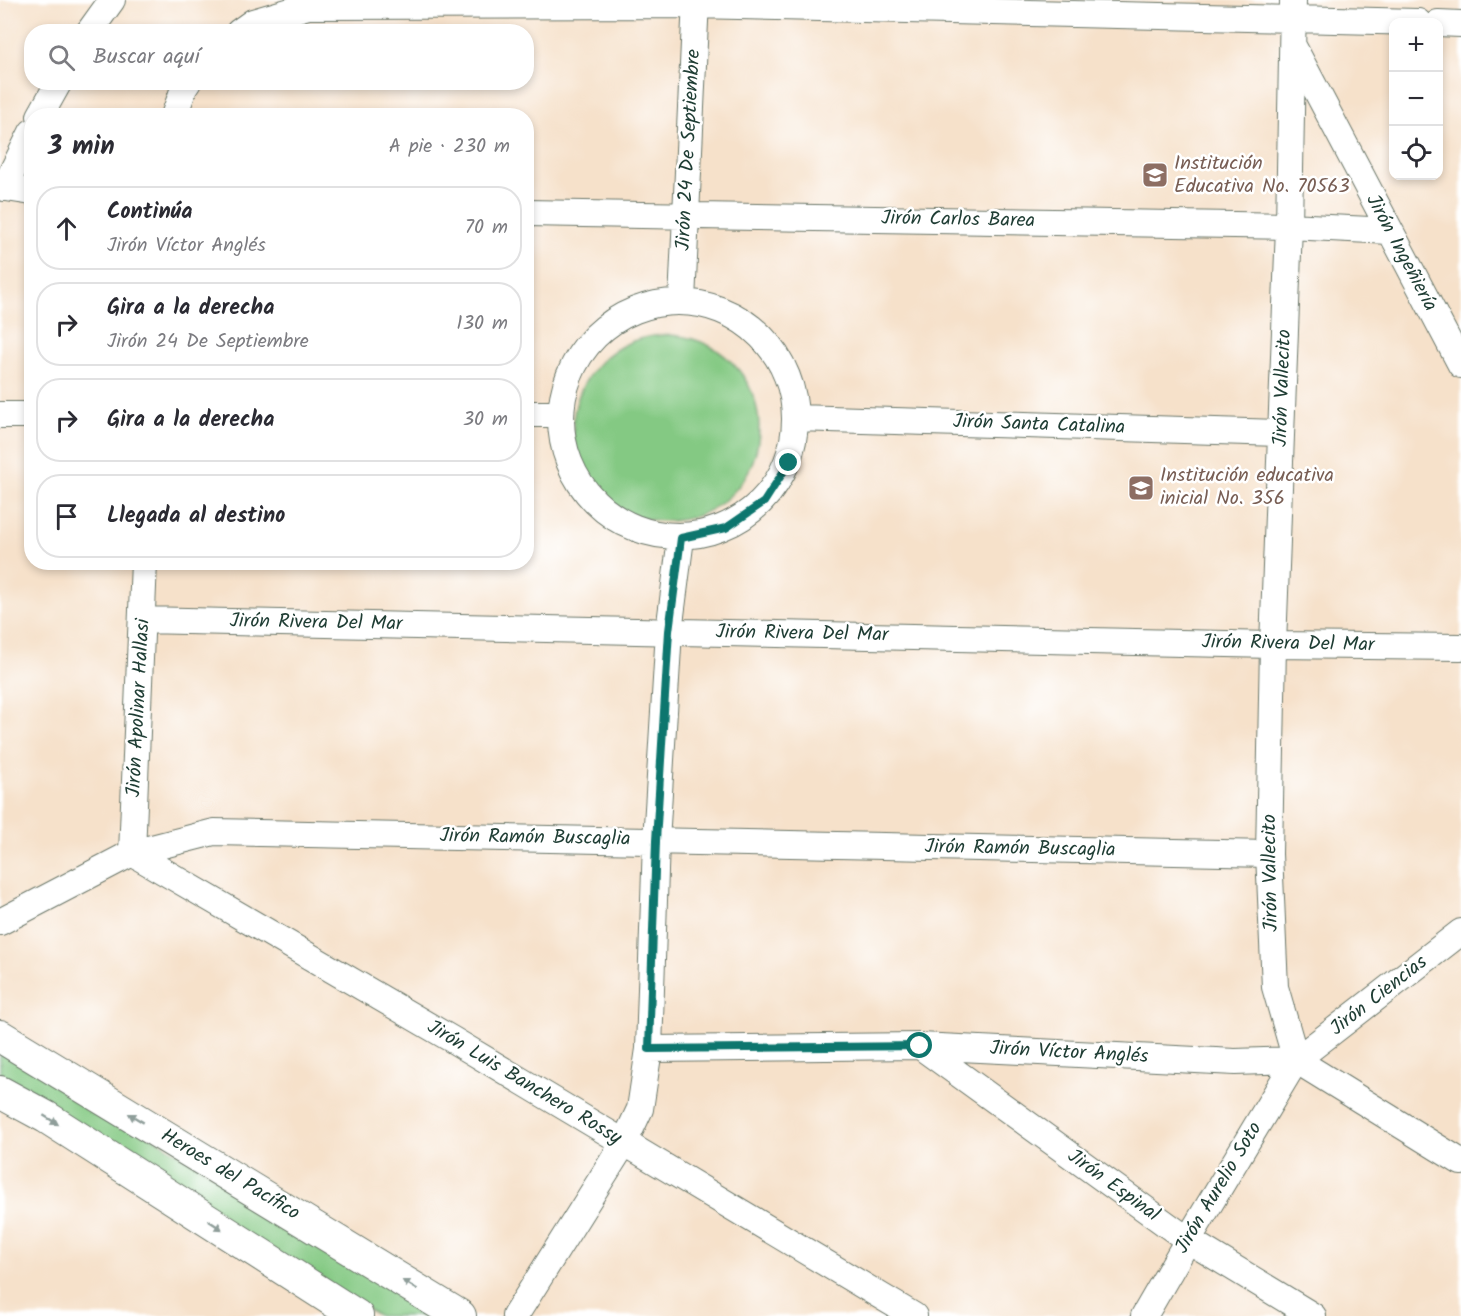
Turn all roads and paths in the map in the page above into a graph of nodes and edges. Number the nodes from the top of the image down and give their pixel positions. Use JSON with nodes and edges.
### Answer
{"nodes":[{"id":1,"x":112,"y":0,"type":"edge"},
{"id":2,"x":696,"y":2,"type":"edge"},
{"id":3,"x":1293,"y":21,"type":"edge"},
{"id":4,"x":1389,"y":22,"type":"edge"},
{"id":5,"x":1443,"y":23,"type":"edge"},
{"id":6,"x":95,"y":24,"type":"edge"},
{"id":7,"x":250,"y":24,"type":"edge"},
{"id":8,"x":1461,"y":24,"type":"edge"},
{"id":9,"x":55,"y":90,"type":"edge"},
{"id":10,"x":183,"y":90,"type":"edge"},
{"id":11,"x":44,"y":108,"type":"edge"},
{"id":12,"x":177,"y":108,"type":"edge"},
{"id":13,"x":24,"y":147,"type":"edge"},
{"id":14,"x":2,"y":188,"type":"edge"},
{"id":15,"x":24,"y":191,"type":"edge"},
{"id":16,"x":534,"y":213,"type":"edge"},
{"id":17,"x":686,"y":215,"type":"junction"},
{"id":18,"x":1289,"y":226,"type":"junction"},
{"id":19,"x":1390,"y":231,"type":"junction"},
{"id":20,"x":682,"y":300,"type":"junction"},
{"id":21,"x":1461,"y":365,"type":"edge"},
{"id":22,"x":24,"y":414,"type":"edge"},
{"id":23,"x":534,"y":414,"type":"edge"},
{"id":24,"x":561,"y":414,"type":"junction"},
{"id":25,"x":0,"y":415,"type":"edge"},
{"id":26,"x":797,"y":418,"type":"junction"},
{"id":27,"x":1281,"y":433,"type":"junction"},
{"id":28,"x":681,"y":538,"type":"junction"},
{"id":29,"x":144,"y":570,"type":"edge"},
{"id":30,"x":143,"y":620,"type":"junction"},
{"id":31,"x":669,"y":631,"type":"junction"},
{"id":32,"x":1273,"y":645,"type":"junction"},
{"id":33,"x":1461,"y":647,"type":"edge"},
{"id":34,"x":656,"y":841,"type":"junction"},
{"id":35,"x":132,"y":853,"type":"junction"},
{"id":36,"x":1269,"y":854,"type":"junction"},
{"id":37,"x":0,"y":922,"type":"edge"},
{"id":38,"x":1461,"y":932,"type":"edge"},
{"id":39,"x":0,"y":1036,"type":"edge"},
{"id":40,"x":920,"y":1046,"type":"junction"},
{"id":41,"x":649,"y":1049,"type":"junction"},
{"id":42,"x":1296,"y":1060,"type":"junction"},
{"id":43,"x":0,"y":1092,"type":"edge"},
{"id":44,"x":624,"y":1143,"type":"junction"},
{"id":45,"x":1461,"y":1162,"type":"edge"},
{"id":46,"x":1188,"y":1240,"type":"junction"},
{"id":47,"x":357,"y":1316,"type":"edge"},
{"id":48,"x":460,"y":1316,"type":"edge"},
{"id":49,"x":515,"y":1316,"type":"edge"},
{"id":50,"x":914,"y":1316,"type":"edge"},
{"id":51,"x":1144,"y":1316,"type":"edge"},
{"id":52,"x":1313,"y":1316,"type":"edge"}],
"edges":[{"from":1,"to":6,"type":"street"},
{"from":2,"to":3,"type":"street"},
{"from":2,"to":7,"type":"street"},
{"from":2,"to":17,"type":"street","name":"Jirón 24 De Septiembre"},
{"from":3,"to":4,"type":"street"},
{"from":3,"to":18,"type":"street","name":"Jirón Vallecito"},
{"from":3,"to":19,"type":"street","name":"Jirón Ingeñiería"},
{"from":5,"to":8,"type":"street"},
{"from":9,"to":11,"type":"street"},
{"from":10,"to":12,"type":"street"},
{"from":13,"to":14,"type":"street"},
{"from":14,"to":15,"type":"street"},
{"from":16,"to":17,"type":"street","name":"Jirón Carlos Barea"},
{"from":17,"to":18,"type":"street","name":"Jirón Carlos Barea"},
{"from":17,"to":20,"type":"street","name":"Jirón 24 De Septiembre"},
{"from":18,"to":19,"type":"street","name":"Jirón Carlos Barea"},
{"from":18,"to":27,"type":"street","name":"Jirón Vallecito"},
{"from":19,"to":21,"type":"street","name":"Jirón Ingeñiería"},
{"from":20,"to":24,"type":"street"},
{"from":20,"to":26,"type":"street"},
{"from":22,"to":25,"type":"street"},
{"from":23,"to":24,"type":"street"},
{"from":24,"to":28,"type":"street"},
{"from":26,"to":27,"type":"street","name":"Jirón Santa Catalina"},
{"from":26,"to":28,"type":"street"},
{"from":27,"to":32,"type":"street","name":"Jirón Vallecito"},
{"from":28,"to":31,"type":"street"},
{"from":29,"to":30,"type":"street","name":"Jirón Apolinar Hallasi"},
{"from":30,"to":31,"type":"street","name":"Jirón Rivera Del Mar"},
{"from":30,"to":35,"type":"street","name":"Jirón Apolinar Hallasi"},
{"from":31,"to":32,"type":"street","name":"Jirón Rivera Del Mar"},
{"from":31,"to":34,"type":"street"},
{"from":32,"to":33,"type":"street","name":"Jirón Rivera Del Mar"},
{"from":32,"to":36,"type":"street","name":"Jirón Vallecito"},
{"from":34,"to":35,"type":"street","name":"Jirón Ramón Buscaglia"},
{"from":34,"to":36,"type":"street","name":"Jirón Ramón Buscaglia"},
{"from":34,"to":41,"type":"street"},
{"from":35,"to":37,"type":"street","name":"Jirón Ramón Buscaglia"},
{"from":35,"to":44,"type":"street","name":"Jirón Luis Banchero Rossy"},
{"from":36,"to":42,"type":"street","name":"Jirón Vallecito"},
{"from":38,"to":42,"type":"street","name":"Jirón Ciencias"},
{"from":48,"to":39,"type":"street","name":"Heroes del Pacífico","one_way":true},
{"from":40,"to":41,"type":"street","name":"Jirón Víctor Anglés"},
{"from":40,"to":42,"type":"street","name":"Jirón Víctor Anglés"},
{"from":40,"to":46,"type":"street","name":"Jirón Espinal"},
{"from":41,"to":44,"type":"street"},
{"from":42,"to":45,"type":"street"},
{"from":42,"to":46,"type":"street","name":"Jirón Aurelio Soto"},
{"from":43,"to":47,"type":"street","one_way":true},
{"from":44,"to":49,"type":"street"},
{"from":44,"to":50,"type":"street","name":"Jirón Luis Banchero Rossy"},
{"from":46,"to":51,"type":"street","name":"Jirón Aurelio Soto"},
{"from":46,"to":52,"type":"street","name":"Jirón Espinal"}]}
